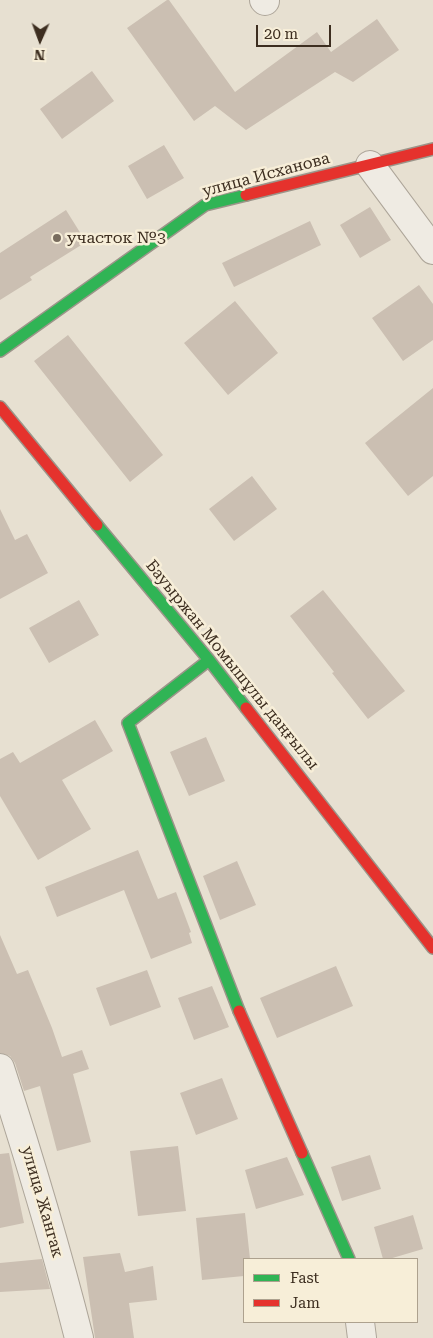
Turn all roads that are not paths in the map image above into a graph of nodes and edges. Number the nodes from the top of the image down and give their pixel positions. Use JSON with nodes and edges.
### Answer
{"nodes":[{"id":1,"x":433,"y":149,"type":"edge"},
{"id":2,"x":370,"y":165,"type":"junction"},
{"id":3,"x":433,"y":250,"type":"edge"},
{"id":4,"x":0,"y":351,"type":"edge"},
{"id":5,"x":0,"y":408,"type":"edge"},
{"id":6,"x":209,"y":660,"type":"junction"},
{"id":7,"x":433,"y":948,"type":"edge"},
{"id":8,"x":0,"y":1068,"type":"edge"},
{"id":9,"x":349,"y":1258,"type":"edge"},
{"id":10,"x":360,"y":1323,"type":"edge"},
{"id":11,"x":79,"y":1338,"type":"edge"},
{"id":12,"x":362,"y":1338,"type":"edge"}],
"edges":[{"from":1,"to":2,"type":"main road","name":"улица Исханова"},
{"from":2,"to":3,"type":"street"},
{"from":2,"to":4,"type":"main road","name":"улица Исханова"},
{"from":5,"to":6,"type":"main road","name":"Бауыржан Момышұлы даңғылы"},
{"from":6,"to":7,"type":"main road","name":"Бауыржан Момышұлы даңғылы"},
{"from":6,"to":9,"type":"main road"},
{"from":8,"to":11,"type":"street","name":"улица Жангак"},
{"from":10,"to":12,"type":"street"}]}
